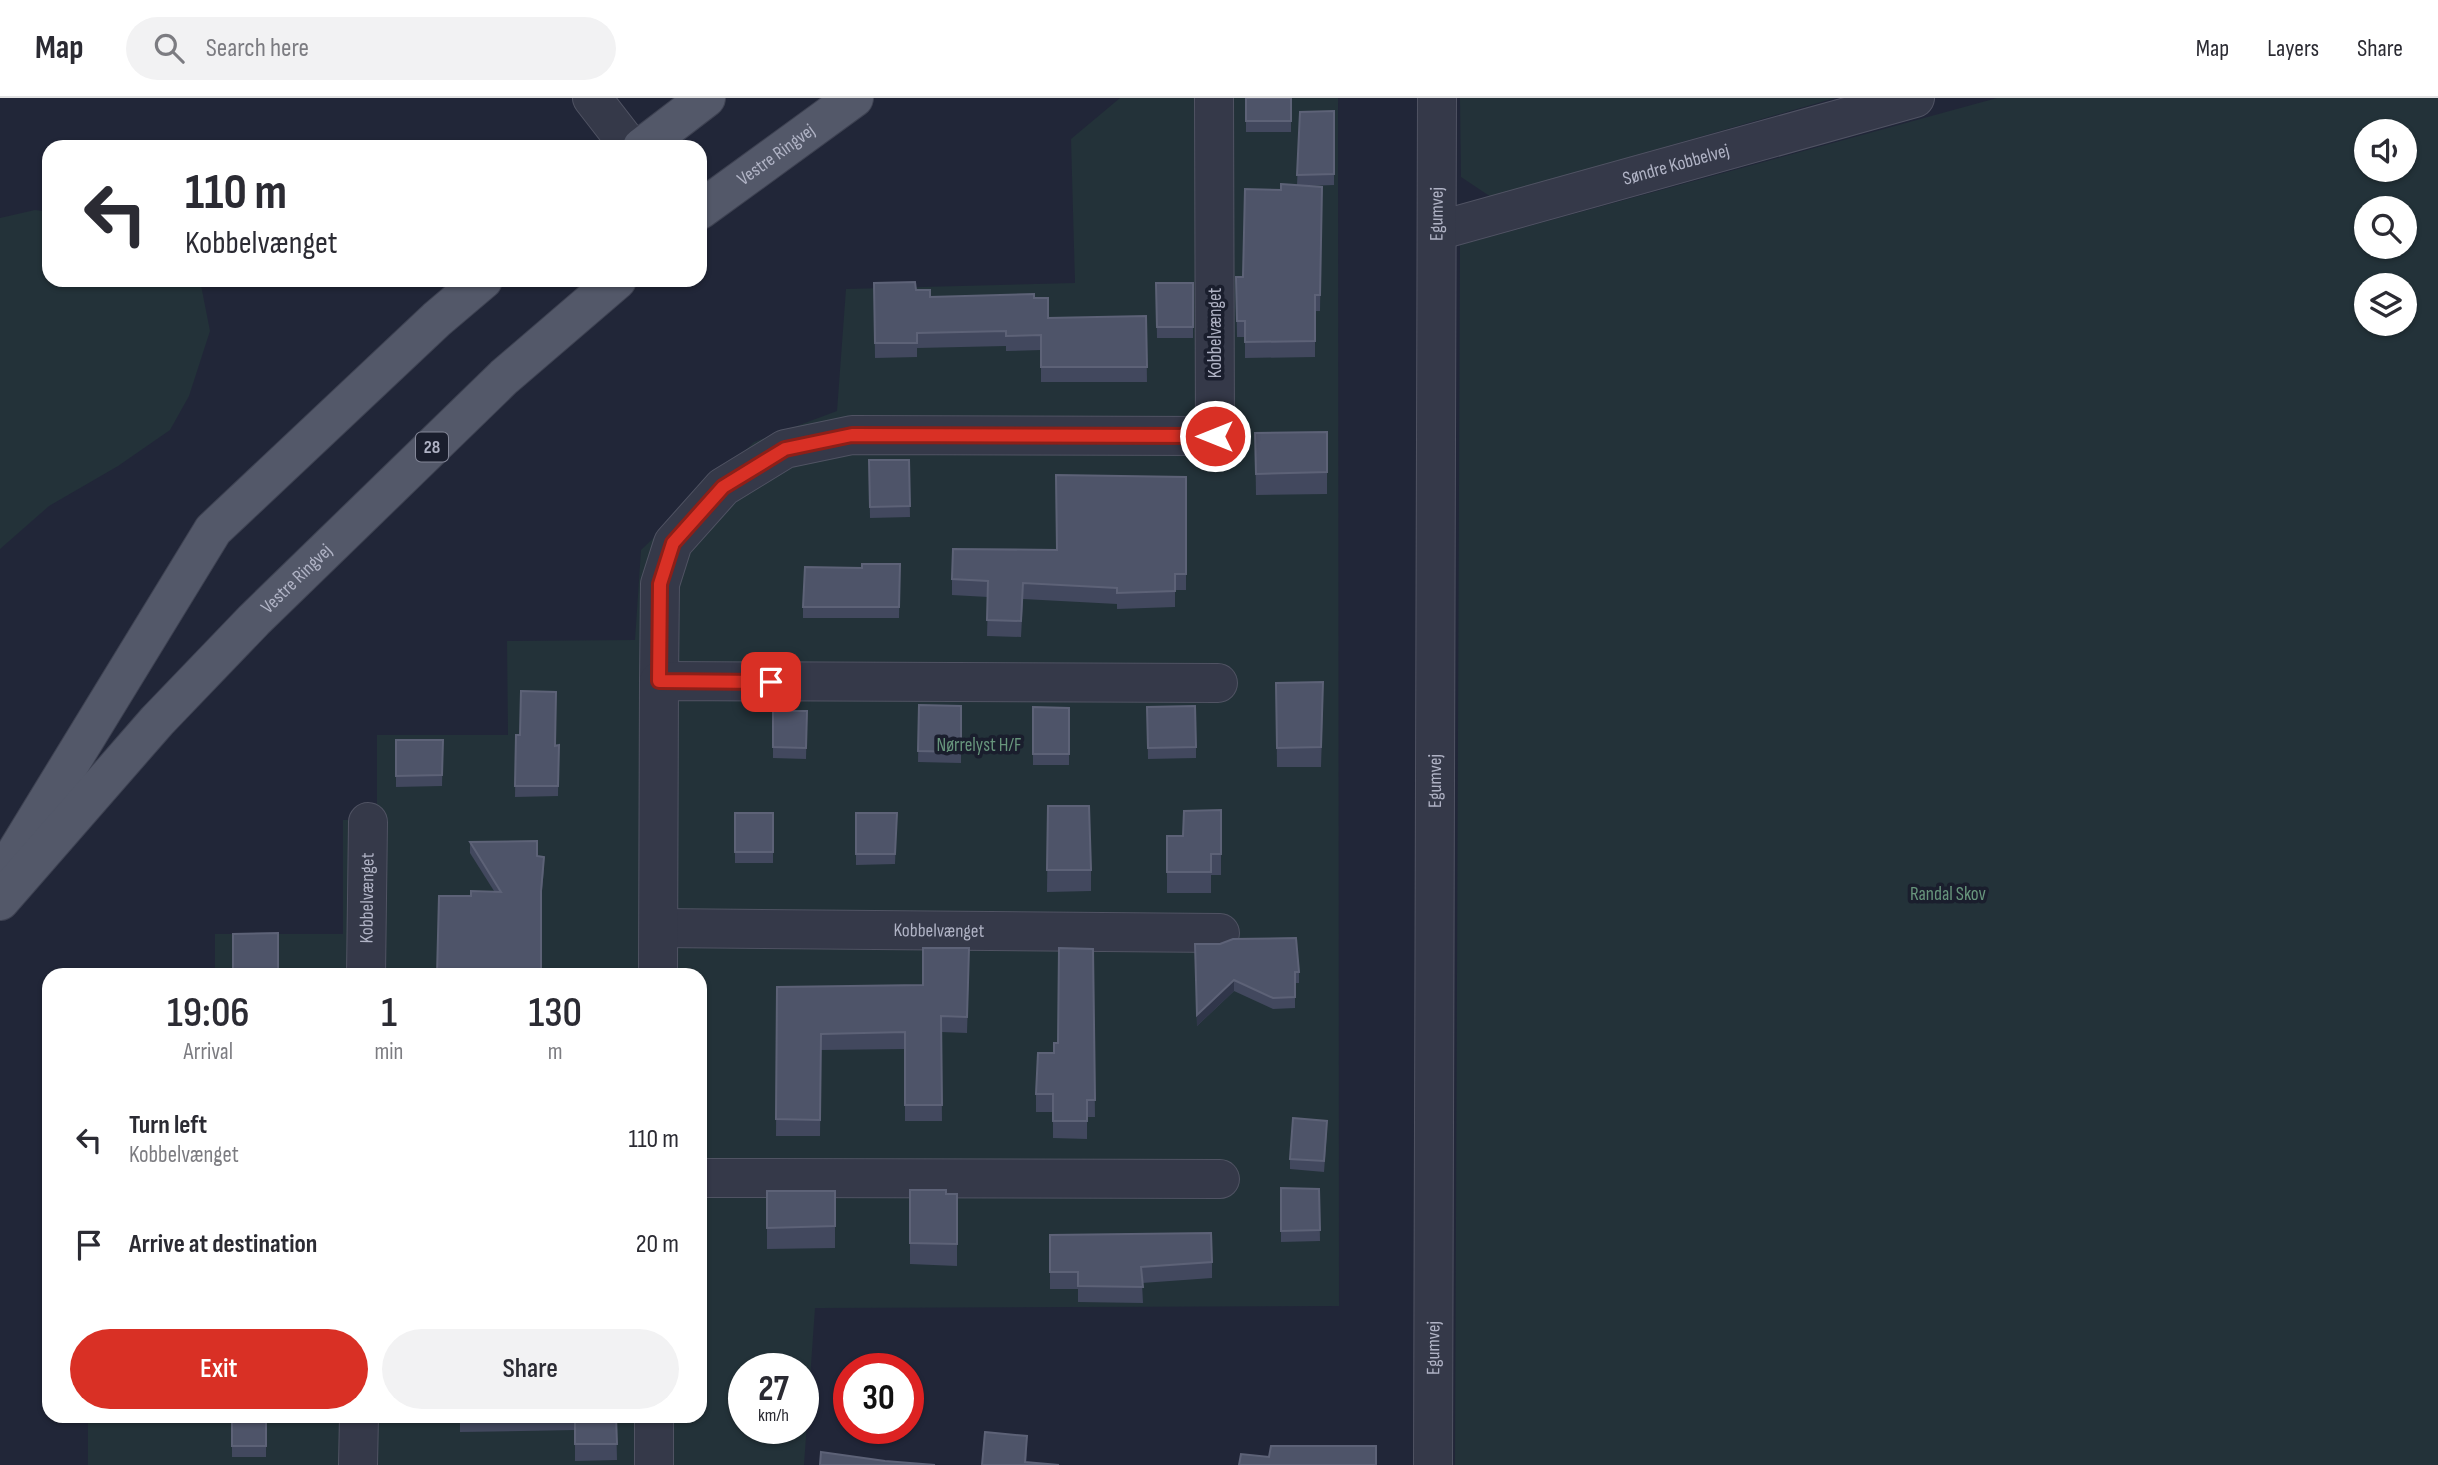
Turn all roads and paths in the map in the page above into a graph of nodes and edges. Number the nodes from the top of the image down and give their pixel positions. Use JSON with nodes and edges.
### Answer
{"nodes":[{"id":1,"x":592,"y":98,"type":"edge"},
{"id":2,"x":706,"y":98,"type":"edge"},
{"id":3,"x":854,"y":98,"type":"edge"},
{"id":4,"x":1214,"y":98,"type":"edge"},
{"id":5,"x":1437,"y":98,"type":"edge"},
{"id":6,"x":1914,"y":98,"type":"edge"},
{"id":7,"x":625,"y":140,"type":"edge"},
{"id":8,"x":651,"y":140,"type":"edge"},
{"id":9,"x":707,"y":205,"type":"edge"},
{"id":10,"x":1437,"y":231,"type":"junction"},
{"id":11,"x":475,"y":287,"type":"edge"},
{"id":12,"x":609,"y":287,"type":"edge"},
{"id":13,"x":659,"y":681,"type":"junction"},
{"id":14,"x":1219,"y":683,"type":"dead end"},
{"id":15,"x":368,"y":822,"type":"dead end"},
{"id":16,"x":0,"y":878,"type":"edge"},
{"id":17,"x":0,"y":901,"type":"edge"},
{"id":18,"x":659,"y":928,"type":"junction"},
{"id":19,"x":1220,"y":933,"type":"dead end"},
{"id":20,"x":366,"y":968,"type":"edge"},
{"id":21,"x":658,"y":968,"type":"edge"},
{"id":22,"x":707,"y":1178,"type":"edge"},
{"id":23,"x":1220,"y":1179,"type":"dead end"},
{"id":24,"x":359,"y":1423,"type":"edge"},
{"id":25,"x":654,"y":1423,"type":"edge"},
{"id":26,"x":358,"y":1465,"type":"edge"},
{"id":27,"x":654,"y":1465,"type":"edge"},
{"id":28,"x":1433,"y":1465,"type":"edge"}],
"edges":[{"from":1,"to":7,"type":"street"},
{"from":2,"to":8,"type":"main road"},
{"from":3,"to":9,"type":"main road","name":"Vestre Ringvej"},
{"from":4,"to":13,"type":"street","name":"Kobbelvænget"},
{"from":5,"to":10,"type":"street","name":"Egumvej"},
{"from":6,"to":10,"type":"street","name":"Søndre Kobbelvej"},
{"from":10,"to":28,"type":"street","name":"Egumvej"},
{"from":11,"to":16,"type":"main road"},
{"from":12,"to":17,"type":"main road","name":"Vestre Ringvej","number":"28"},
{"from":13,"to":14,"type":"street"},
{"from":13,"to":18,"type":"street","name":"Kobbelvænget"},
{"from":15,"to":20,"type":"street","name":"Kobbelvænget"},
{"from":18,"to":19,"type":"street","name":"Kobbelvænget"},
{"from":18,"to":21,"type":"street","name":"Kobbelvænget"},
{"from":22,"to":23,"type":"street"},
{"from":24,"to":26,"type":"street"},
{"from":25,"to":27,"type":"street"}]}
